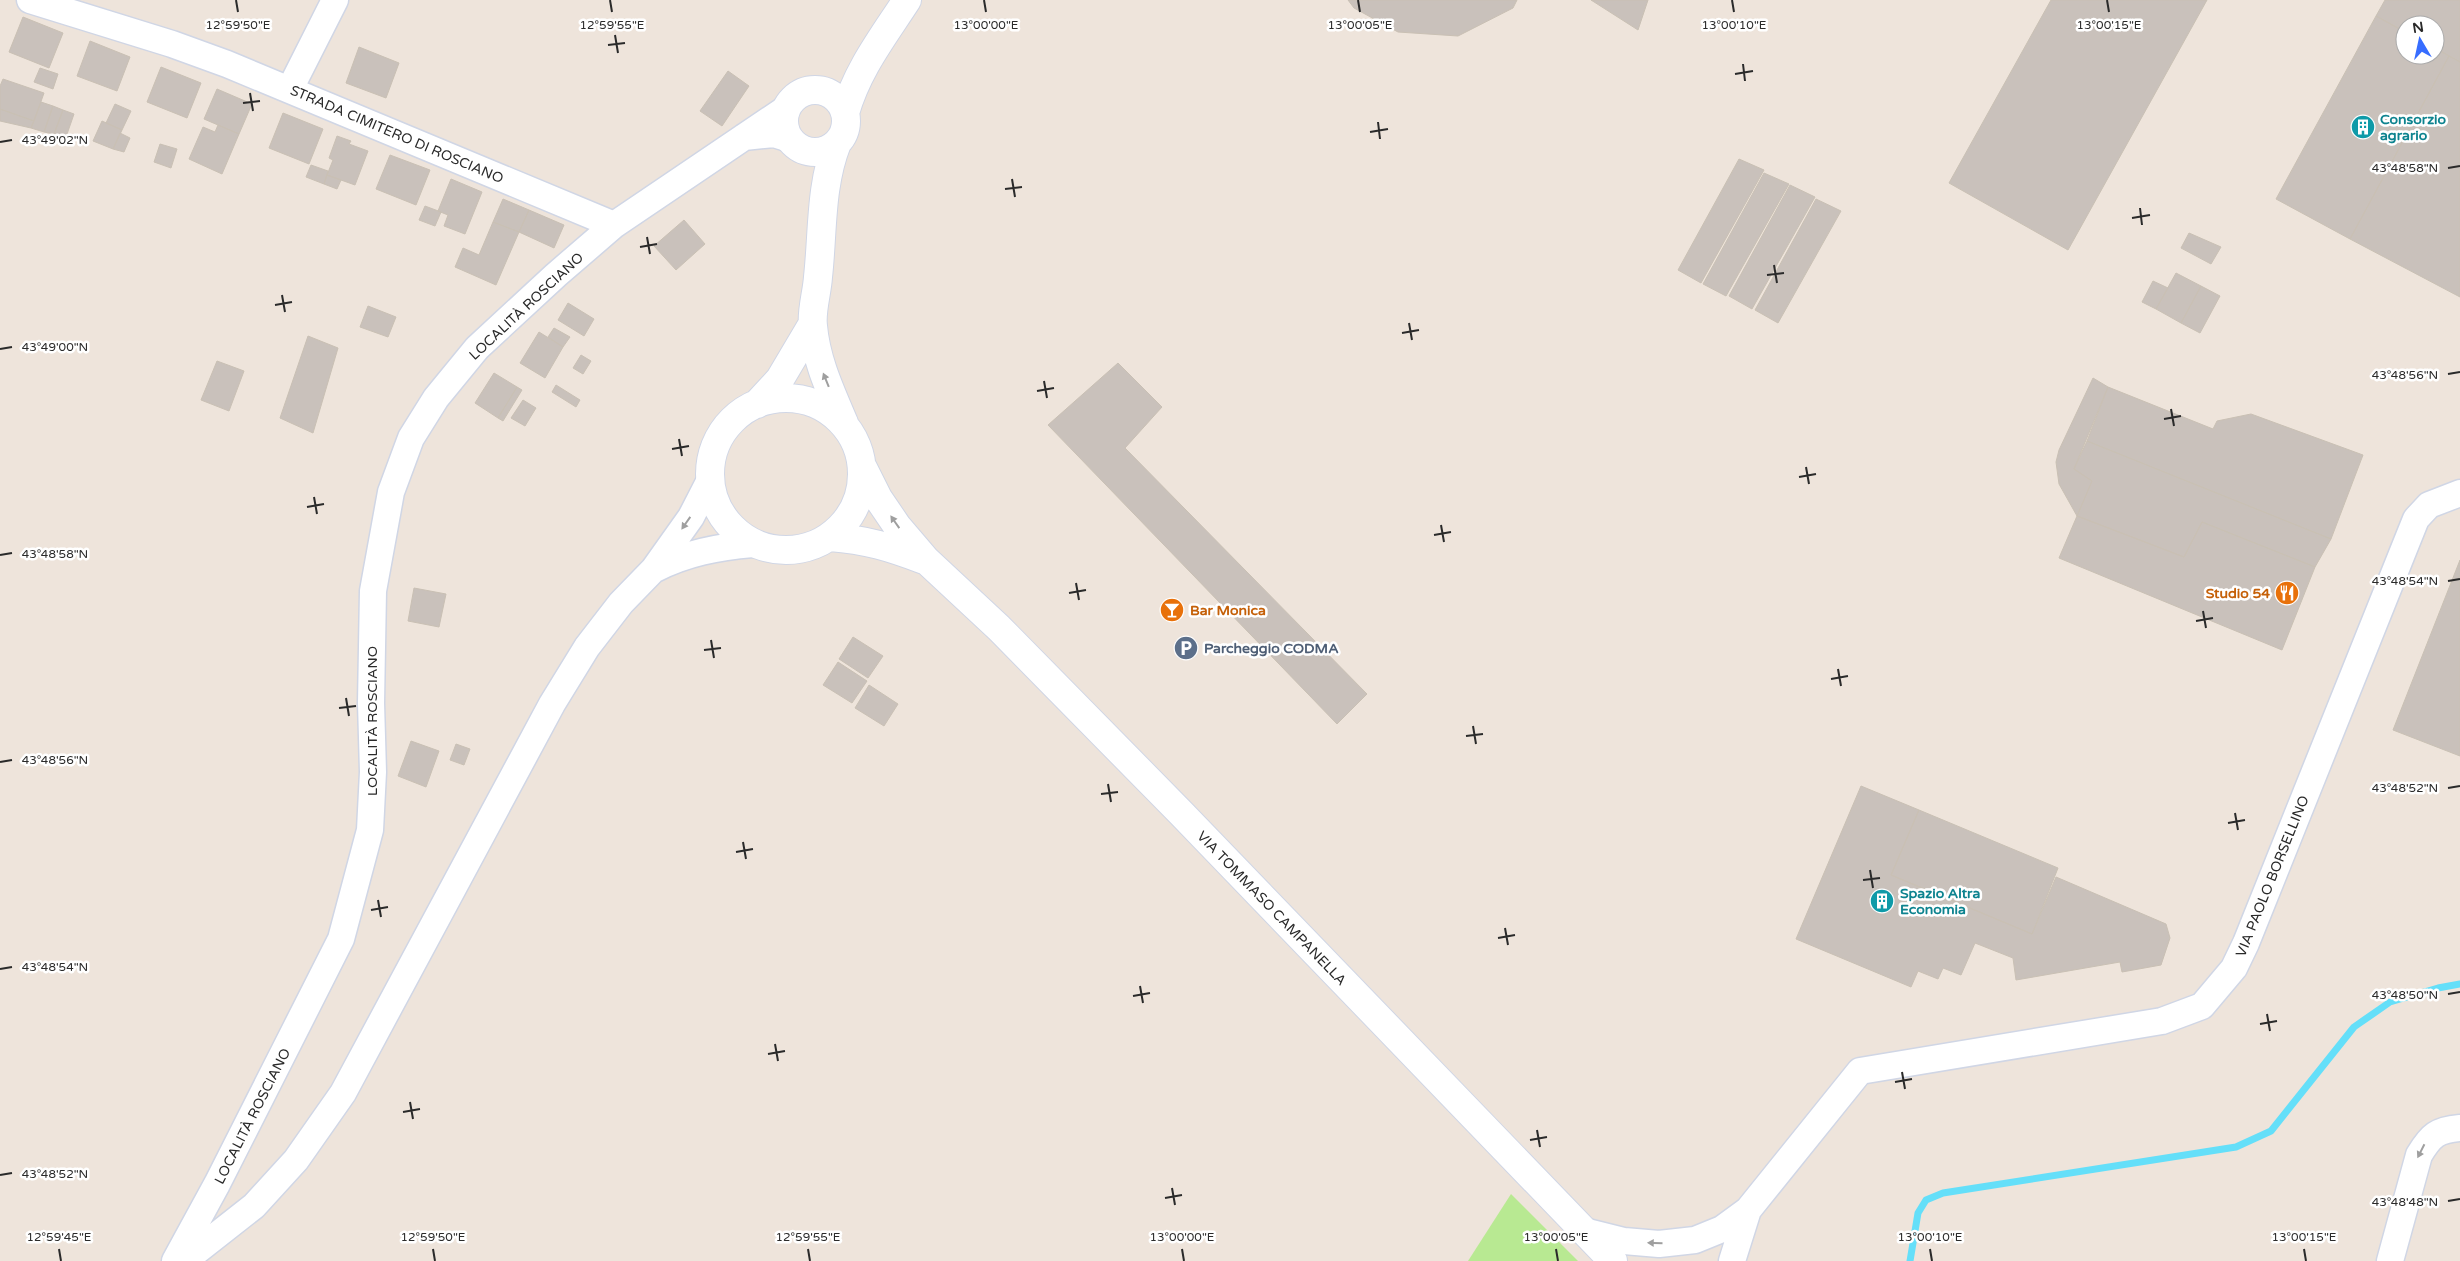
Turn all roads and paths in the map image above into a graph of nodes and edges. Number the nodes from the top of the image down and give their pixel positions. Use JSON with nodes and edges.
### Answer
{"nodes":[{"id":1,"x":30,"y":0,"type":"edge"},
{"id":2,"x":335,"y":0,"type":"edge"},
{"id":3,"x":907,"y":0,"type":"edge"},
{"id":4,"x":863,"y":66,"type":"junction"},
{"id":5,"x":290,"y":89,"type":"junction"},
{"id":6,"x":812,"y":90,"type":"junction"},
{"id":7,"x":787,"y":108,"type":"junction"},
{"id":8,"x":845,"y":113,"type":"junction"},
{"id":9,"x":744,"y":137,"type":"junction"},
{"id":10,"x":837,"y":143,"type":"junction"},
{"id":11,"x":798,"y":145,"type":"junction"},
{"id":12,"x":823,"y":195,"type":"junction"},
{"id":13,"x":614,"y":226,"type":"junction"},
{"id":14,"x":812,"y":325,"type":"junction"},
{"id":15,"x":757,"y":404,"type":"junction"},
{"id":16,"x":845,"y":425,"type":"junction"},
{"id":17,"x":863,"y":468,"type":"junction"},
{"id":18,"x":710,"y":480,"type":"junction"},
{"id":19,"x":2460,"y":493,"type":"edge"},
{"id":20,"x":830,"y":537,"type":"junction"},
{"id":21,"x":753,"y":544,"type":"junction"},
{"id":22,"x":926,"y":560,"type":"junction"},
{"id":23,"x":654,"y":569,"type":"junction"},
{"id":24,"x":2460,"y":1128,"type":"edge"},
{"id":25,"x":1748,"y":1210,"type":"junction"},
{"id":26,"x":1584,"y":1230,"type":"junction"},
{"id":27,"x":1695,"y":1240,"type":"junction"},
{"id":28,"x":174,"y":1261,"type":"edge"},
{"id":29,"x":184,"y":1261,"type":"edge"},
{"id":30,"x":1613,"y":1261,"type":"edge"},
{"id":31,"x":1678,"y":1261,"type":"edge"},
{"id":32,"x":1732,"y":1261,"type":"edge"},
{"id":33,"x":2390,"y":1261,"type":"edge"}],
"edges":[{"from":1,"to":5,"type":"street","name":"STRADA CIMITERO DI ROSCIANO"},
{"from":2,"to":5,"type":"street"},
{"from":3,"to":4,"type":"main road"},
{"from":4,"to":6,"type":"main road"},
{"from":4,"to":8,"type":"main road"},
{"from":5,"to":13,"type":"street","name":"STRADA CIMITERO DI ROSCIANO"},
{"from":6,"to":7,"type":"main road"},
{"from":6,"to":8,"type":"main road"},
{"from":7,"to":9,"type":"street"},
{"from":7,"to":11,"type":"main road"},
{"from":8,"to":10,"type":"main road"},
{"from":9,"to":11,"type":"street"},
{"from":9,"to":13,"type":"street"},
{"from":10,"to":11,"type":"main road"},
{"from":10,"to":12,"type":"main road"},
{"from":11,"to":12,"type":"main road"},
{"from":12,"to":14,"type":"main road"},
{"from":13,"to":28,"type":"street","name":"LOCALITÀ ROSCIANO"},
{"from":14,"to":15,"type":"main road"},
{"from":16,"to":14,"type":"main road","one_way":true},
{"from":15,"to":16,"type":"main road"},
{"from":15,"to":18,"type":"main road"},
{"from":16,"to":17,"type":"main road"},
{"from":17,"to":20,"type":"main road"},
{"from":22,"to":17,"type":"main road","name":"VIA TOMMASO CAMPANELLA","one_way":true},
{"from":18,"to":21,"type":"main road"},
{"from":18,"to":23,"type":"street","one_way":true},
{"from":19,"to":25,"type":"street","name":"VIA PAOLO BORSELLINO"},
{"from":20,"to":21,"type":"main road"},
{"from":20,"to":22,"type":"main road","name":"VIA TOMMASO CAMPANELLA"},
{"from":21,"to":23,"type":"street"},
{"from":22,"to":26,"type":"main road","name":"VIA TOMMASO CAMPANELLA"},
{"from":23,"to":29,"type":"street"},
{"from":24,"to":33,"type":"street","one_way":true},
{"from":25,"to":27,"type":"street","name":"VIA PAOLO BORSELLINO"},
{"from":25,"to":32,"type":"street","name":"VIA PAOLO BORSELLINO"},
{"from":27,"to":26,"type":"street","name":"VIA PAOLO BORSELLINO","one_way":true},
{"from":26,"to":30,"type":"main road","name":"VIA TOMMASO CAMPANELLA"},
{"from":27,"to":31,"type":"street","name":"VIA PAOLO BORSELLINO"}]}
